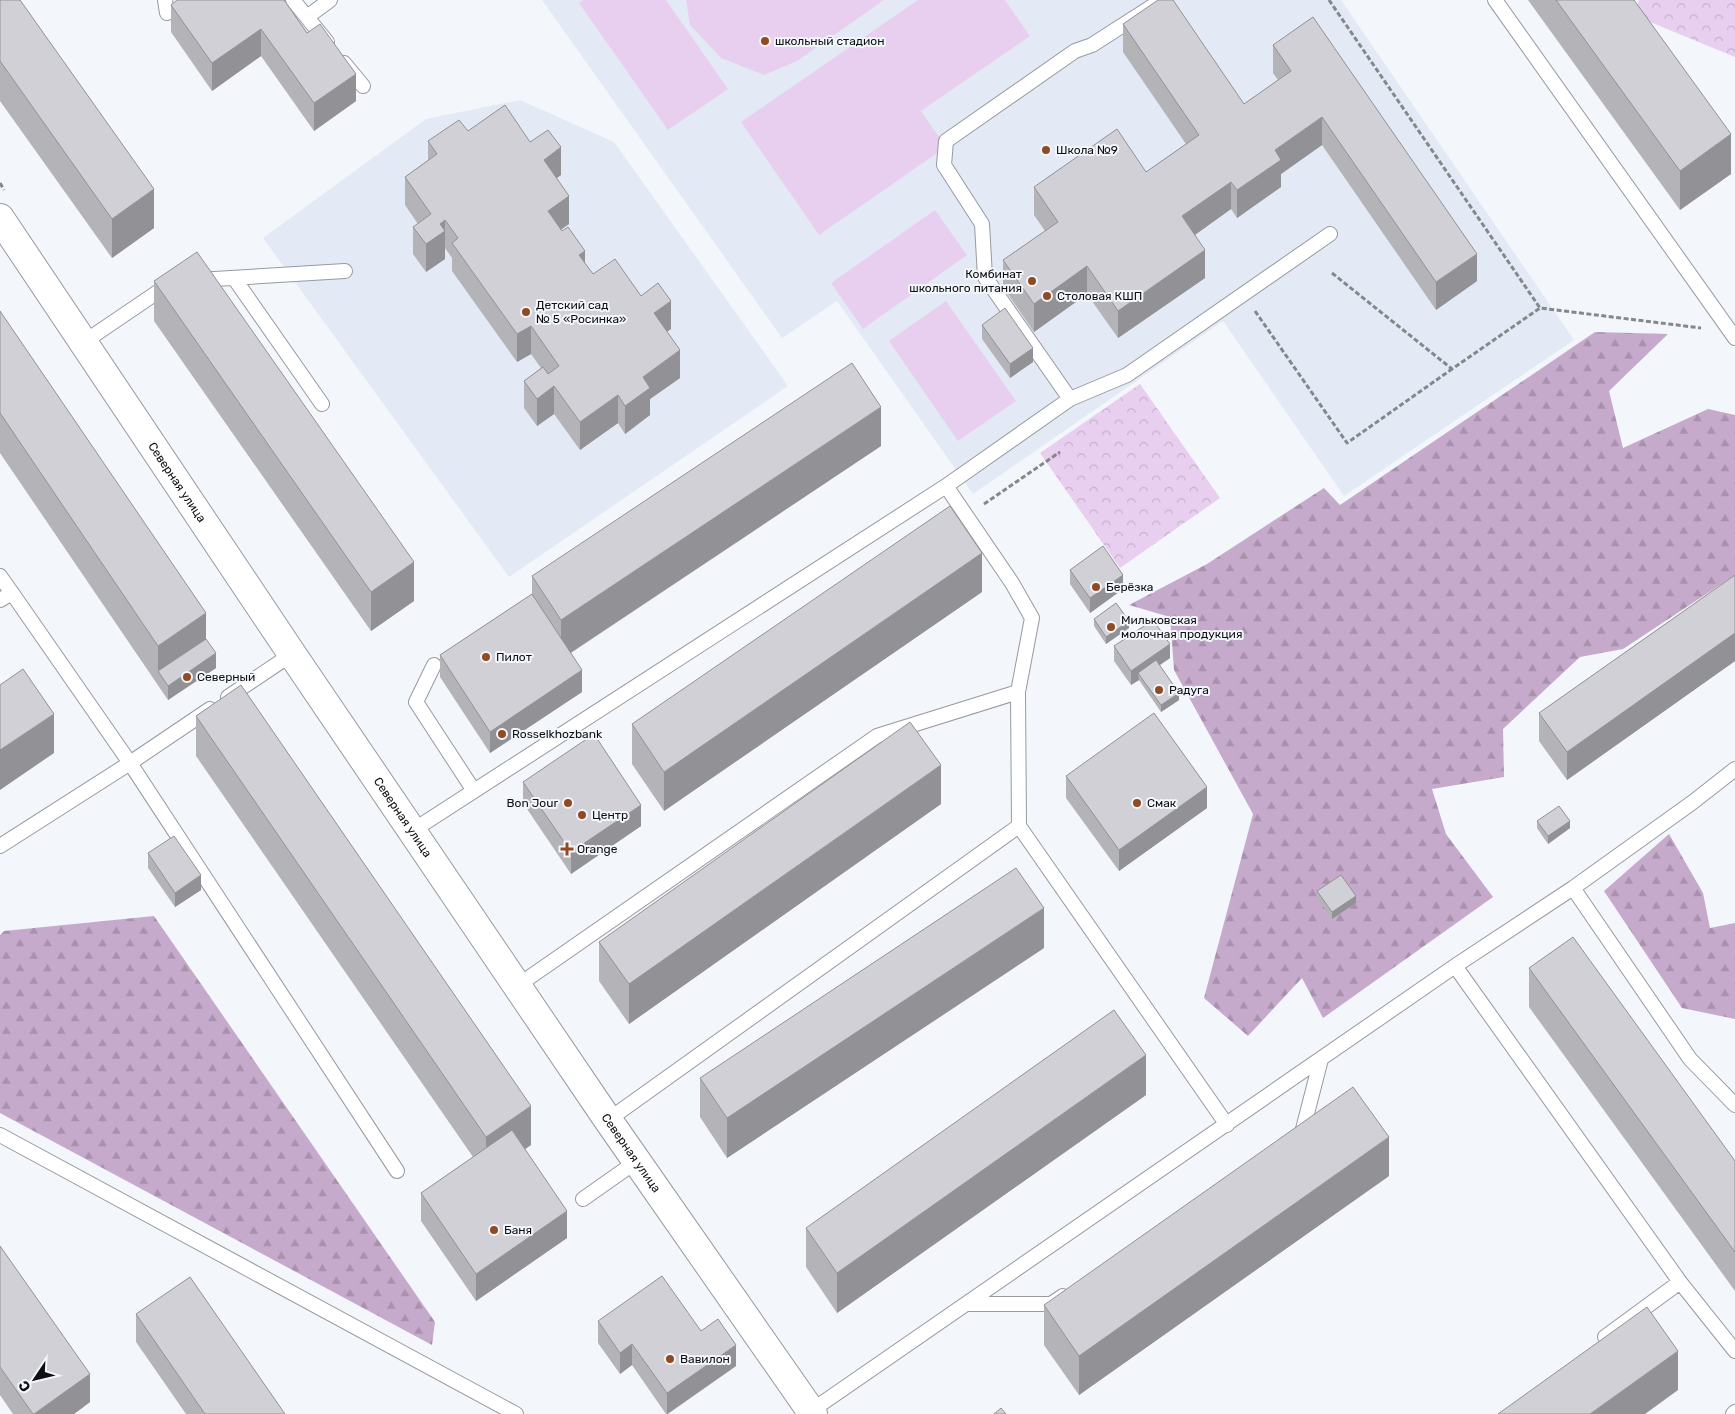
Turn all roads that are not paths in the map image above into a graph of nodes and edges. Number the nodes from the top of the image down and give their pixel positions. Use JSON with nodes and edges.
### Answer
{"nodes":[{"id":1,"x":294,"y":0,"type":"edge"},
{"id":2,"x":330,"y":0,"type":"edge"},
{"id":3,"x":1162,"y":0,"type":"edge"},
{"id":4,"x":1494,"y":0,"type":"edge"},
{"id":5,"x":306,"y":17,"type":"junction"},
{"id":6,"x":363,"y":86,"type":"dead end"},
{"id":7,"x":0,"y":218,"type":"edge"},
{"id":8,"x":1330,"y":234,"type":"dead end"},
{"id":9,"x":345,"y":271,"type":"dead end"},
{"id":10,"x":234,"y":278,"type":"junction"},
{"id":11,"x":1734,"y":334,"type":"edge"},
{"id":12,"x":84,"y":342,"type":"junction"},
{"id":13,"x":1070,"y":399,"type":"junction"},
{"id":14,"x":322,"y":404,"type":"dead end"},
{"id":15,"x":946,"y":486,"type":"junction"},
{"id":16,"x":0,"y":576,"type":"edge"},
{"id":17,"x":6,"y":597,"type":"edge"},
{"id":18,"x":292,"y":654,"type":"junction"},
{"id":19,"x":434,"y":665,"type":"dead end"},
{"id":20,"x":1018,"y":692,"type":"junction"},
{"id":21,"x":130,"y":763,"type":"junction"},
{"id":22,"x":1735,"y":769,"type":"edge"},
{"id":23,"x":474,"y":791,"type":"junction"},
{"id":24,"x":1018,"y":826,"type":"junction"},
{"id":25,"x":412,"y":832,"type":"junction"},
{"id":26,"x":0,"y":846,"type":"edge"},
{"id":27,"x":1573,"y":888,"type":"junction"},
{"id":28,"x":1455,"y":966,"type":"junction"},
{"id":29,"x":518,"y":986,"type":"junction"},
{"id":30,"x":1321,"y":1059,"type":"junction"},
{"id":31,"x":1735,"y":1105,"type":"edge"},
{"id":32,"x":608,"y":1120,"type":"junction"},
{"id":33,"x":1227,"y":1125,"type":"junction"},
{"id":34,"x":0,"y":1135,"type":"edge"},
{"id":35,"x":1286,"y":1144,"type":"edge"},
{"id":36,"x":637,"y":1161,"type":"junction"},
{"id":37,"x":397,"y":1171,"type":"dead end"},
{"id":38,"x":583,"y":1199,"type":"dead end"},
{"id":39,"x":1680,"y":1282,"type":"junction"},
{"id":40,"x":1075,"y":1287,"type":"edge"},
{"id":41,"x":967,"y":1304,"type":"junction"},
{"id":42,"x":1594,"y":1345,"type":"edge"},
{"id":43,"x":1735,"y":1351,"type":"edge"},
{"id":44,"x":810,"y":1413,"type":"edge"},
{"id":45,"x":516,"y":1414,"type":"edge"}],
"edges":[{"from":1,"to":5,"type":"lane"},
{"from":2,"to":5,"type":"lane"},
{"from":3,"to":13,"type":"lane"},
{"from":4,"to":11,"type":"lane"},
{"from":5,"to":6,"type":"lane"},
{"from":7,"to":12,"type":"street","name":"Северная улица"},
{"from":8,"to":13,"type":"lane"},
{"from":9,"to":10,"type":"lane"},
{"from":10,"to":12,"type":"lane"},
{"from":10,"to":14,"type":"lane"},
{"from":12,"to":18,"type":"street","name":"Северная улица"},
{"from":13,"to":15,"type":"lane"},
{"from":15,"to":20,"type":"lane"},
{"from":15,"to":23,"type":"lane"},
{"from":16,"to":17,"type":"lane"},
{"from":17,"to":21,"type":"lane"},
{"from":18,"to":21,"type":"lane"},
{"from":18,"to":25,"type":"street","name":"Северная улица"},
{"from":19,"to":23,"type":"lane"},
{"from":20,"to":24,"type":"lane"},
{"from":20,"to":29,"type":"lane"},
{"from":21,"to":26,"type":"lane"},
{"from":21,"to":37,"type":"lane"},
{"from":22,"to":27,"type":"lane"},
{"from":23,"to":25,"type":"lane"},
{"from":24,"to":32,"type":"lane"},
{"from":24,"to":33,"type":"lane"},
{"from":25,"to":29,"type":"street","name":"Северная улица"},
{"from":27,"to":28,"type":"lane"},
{"from":27,"to":31,"type":"lane"},
{"from":28,"to":30,"type":"lane"},
{"from":28,"to":39,"type":"lane"},
{"from":29,"to":32,"type":"street","name":"Северная улица"},
{"from":30,"to":33,"type":"lane"},
{"from":30,"to":35,"type":"lane"},
{"from":32,"to":36,"type":"street","name":"Северная улица"},
{"from":33,"to":41,"type":"lane"},
{"from":34,"to":45,"type":"lane"},
{"from":36,"to":38,"type":"lane"},
{"from":36,"to":44,"type":"street","name":"Северная улица"},
{"from":39,"to":42,"type":"lane"},
{"from":39,"to":43,"type":"lane"},
{"from":40,"to":41,"type":"lane"},
{"from":41,"to":44,"type":"lane"}]}
